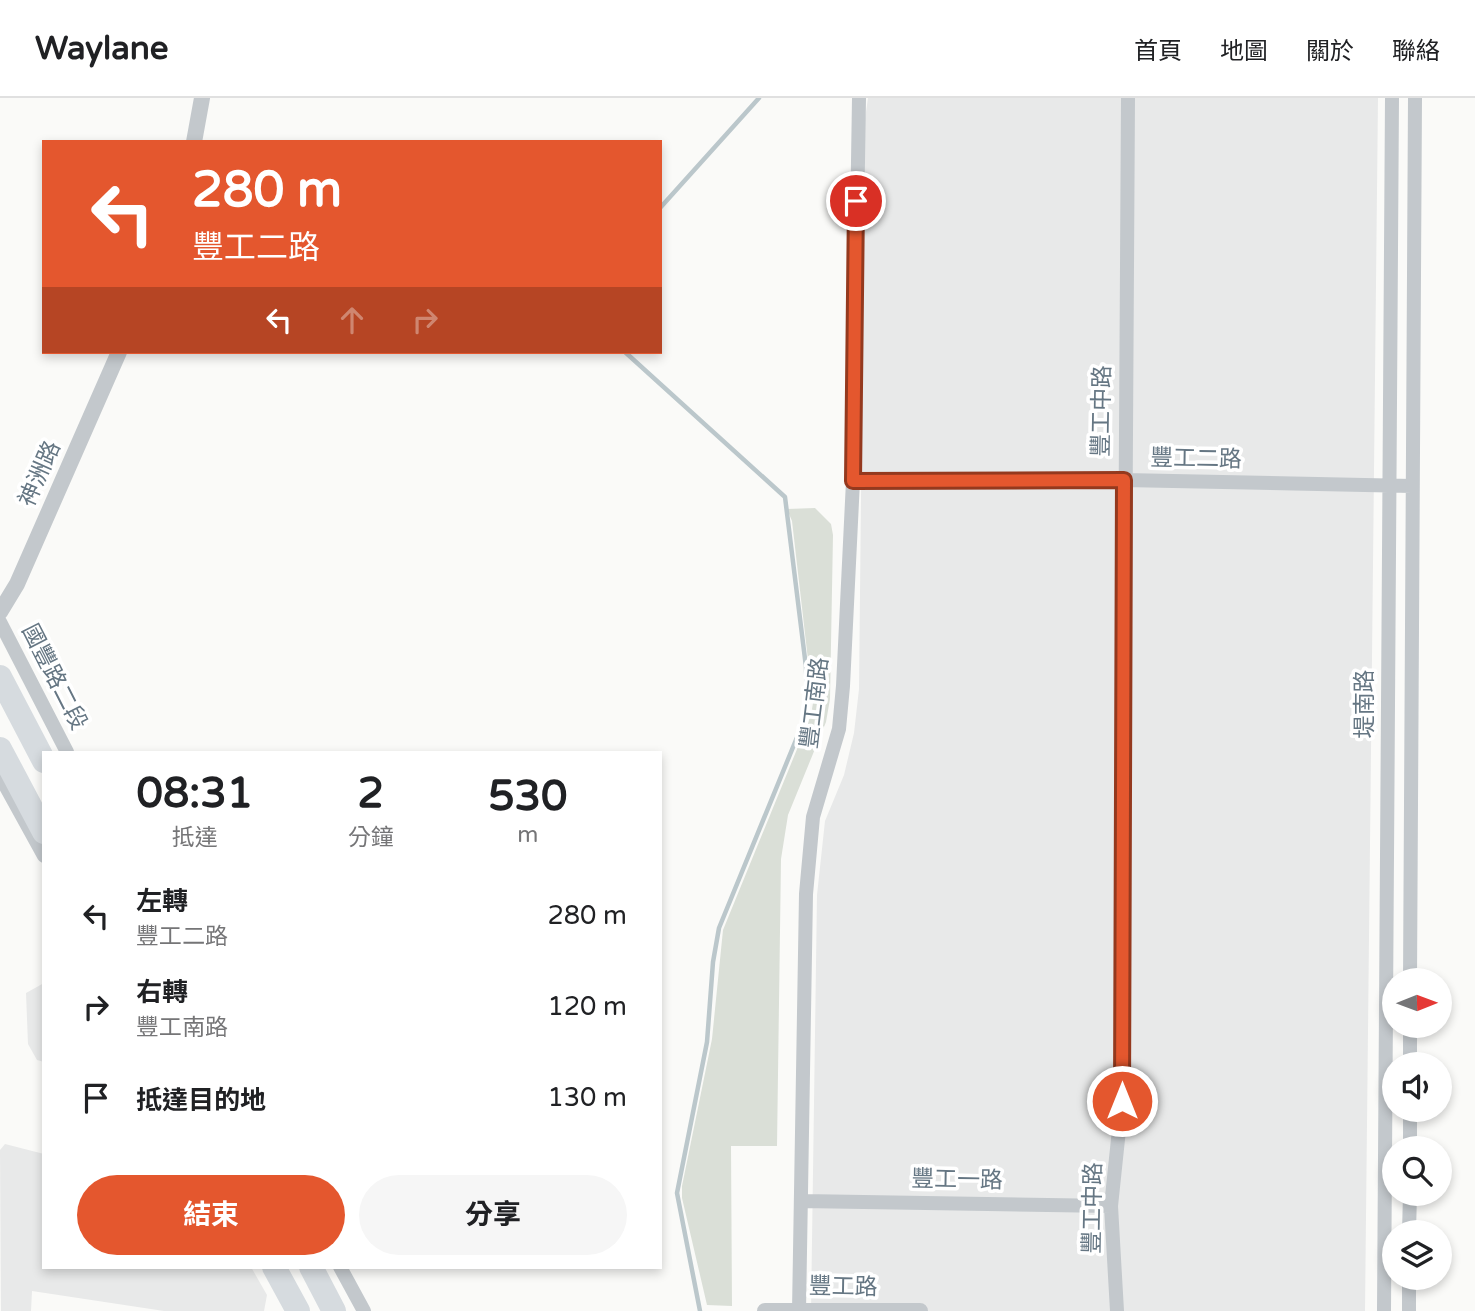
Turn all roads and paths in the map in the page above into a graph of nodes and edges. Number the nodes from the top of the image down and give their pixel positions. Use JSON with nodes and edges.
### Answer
{"nodes":[{"id":1,"x":202,"y":98,"type":"edge"},
{"id":2,"x":859,"y":98,"type":"edge"},
{"id":3,"x":1128,"y":98,"type":"edge"},
{"id":4,"x":1392,"y":98,"type":"edge"},
{"id":5,"x":1415,"y":98,"type":"edge"},
{"id":6,"x":194,"y":140,"type":"edge"},
{"id":7,"x":118,"y":354,"type":"edge"},
{"id":8,"x":1124,"y":480,"type":"junction"},
{"id":9,"x":853,"y":481,"type":"junction"},
{"id":10,"x":1389,"y":486,"type":"junction"},
{"id":11,"x":1412,"y":486,"type":"junction"},
{"id":12,"x":0,"y":612,"type":"edge"},
{"id":13,"x":0,"y":622,"type":"edge"},
{"id":14,"x":0,"y":677,"type":"edge"},
{"id":15,"x":0,"y":749,"type":"edge"},
{"id":16,"x":66,"y":751,"type":"edge"},
{"id":17,"x":42,"y":757,"type":"edge"},
{"id":18,"x":0,"y":776,"type":"edge"},
{"id":19,"x":42,"y":828,"type":"edge"},
{"id":20,"x":42,"y":852,"type":"edge"},
{"id":21,"x":1410,"y":968,"type":"edge"},
{"id":22,"x":802,"y":1201,"type":"junction"},
{"id":23,"x":1111,"y":1206,"type":"junction"},
{"id":24,"x":268,"y":1269,"type":"edge"},
{"id":25,"x":275,"y":1269,"type":"edge"},
{"id":26,"x":312,"y":1269,"type":"edge"},
{"id":27,"x":341,"y":1269,"type":"edge"},
{"id":28,"x":1409,"y":1290,"type":"edge"},
{"id":29,"x":799,"y":1310,"type":"edge"},
{"id":30,"x":289,"y":1311,"type":"edge"},
{"id":31,"x":298,"y":1311,"type":"edge"},
{"id":32,"x":334,"y":1311,"type":"edge"},
{"id":33,"x":363,"y":1311,"type":"edge"},
{"id":34,"x":765,"y":1311,"type":"edge"},
{"id":35,"x":920,"y":1311,"type":"edge"},
{"id":36,"x":1117,"y":1311,"type":"edge"},
{"id":37,"x":1384,"y":1311,"type":"edge"},
{"id":38,"x":1409,"y":1311,"type":"edge"}],
"edges":[{"from":1,"to":6,"type":"street"},
{"from":2,"to":9,"type":"street","name":"豐工南路"},
{"from":3,"to":8,"type":"street","name":"豐工中路"},
{"from":4,"to":10,"type":"street","name":"堤南路"},
{"from":5,"to":11,"type":"street","name":"堤南路"},
{"from":7,"to":12,"type":"street","name":"神洲路"},
{"from":8,"to":9,"type":"street","name":"豐工二路"},
{"from":8,"to":10,"type":"street","name":"豐工二路"},
{"from":8,"to":23,"type":"street","name":"豐工中路"},
{"from":9,"to":22,"type":"street","name":"豐工南路"},
{"from":10,"to":11,"type":"street","name":"豐工二路"},
{"from":10,"to":37,"type":"street","name":"堤南路"},
{"from":11,"to":21,"type":"street","name":"堤南路"},
{"from":13,"to":16,"type":"street","name":"國豐路二段"},
{"from":14,"to":17,"type":"highway"},
{"from":15,"to":19,"type":"highway"},
{"from":18,"to":20,"type":"street"},
{"from":22,"to":23,"type":"street","name":"豐工一路"},
{"from":22,"to":29,"type":"street","name":"豐工南路"},
{"from":23,"to":36,"type":"street","name":"豐工中路"},
{"from":24,"to":30,"type":"street"},
{"from":25,"to":31,"type":"highway"},
{"from":26,"to":32,"type":"highway"},
{"from":27,"to":33,"type":"street"},
{"from":28,"to":38,"type":"street"},
{"from":29,"to":34,"type":"street","name":"豐工路"},
{"from":29,"to":35,"type":"street","name":"豐工路"}]}
